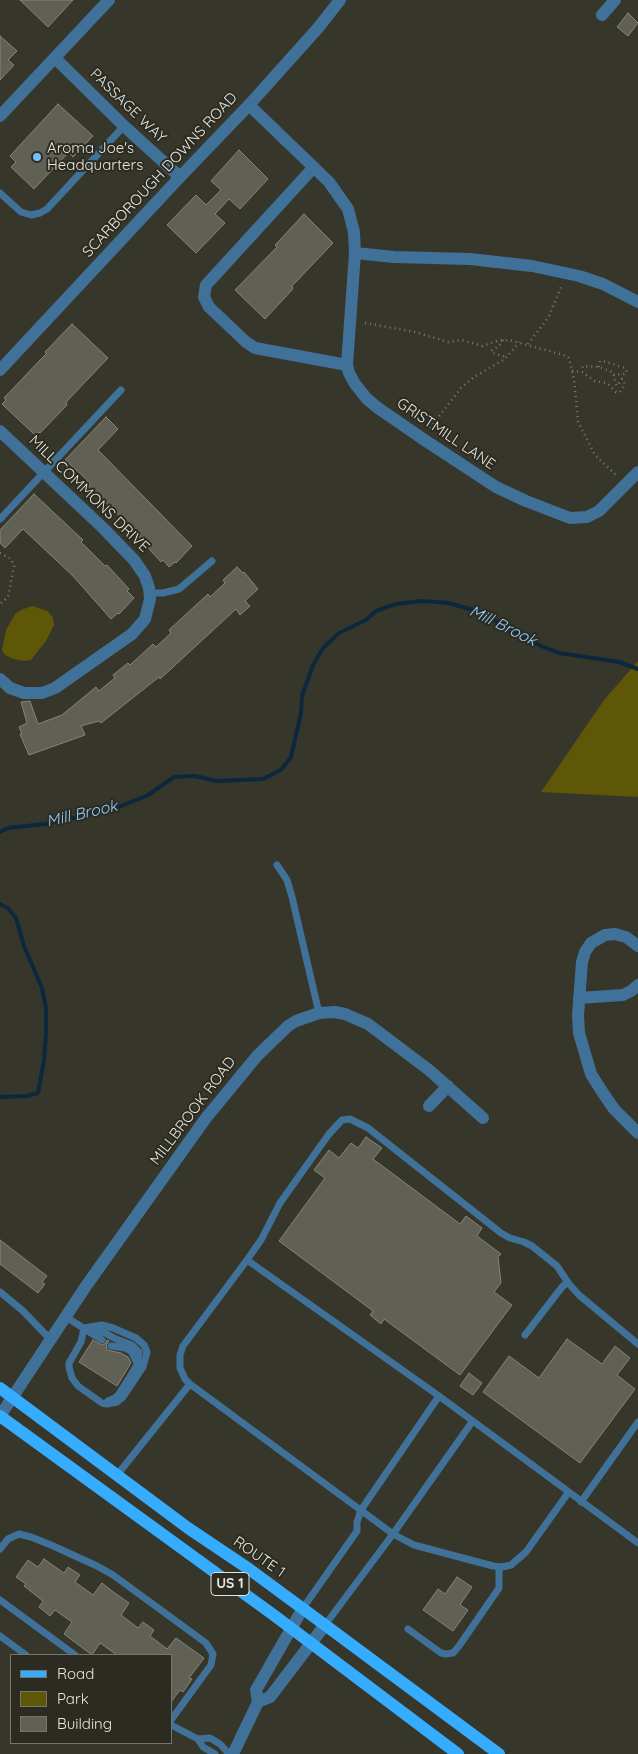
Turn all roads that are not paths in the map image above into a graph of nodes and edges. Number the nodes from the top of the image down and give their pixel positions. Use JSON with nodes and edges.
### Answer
{"nodes":[{"id":1,"x":109,"y":0,"type":"edge"},
{"id":2,"x":340,"y":0,"type":"edge"},
{"id":3,"x":615,"y":0,"type":"edge"},
{"id":4,"x":602,"y":15,"type":"dead end"},
{"id":5,"x":55,"y":58,"type":"junction"},
{"id":6,"x":249,"y":105,"type":"junction"},
{"id":7,"x":0,"y":116,"type":"edge"},
{"id":8,"x":124,"y":126,"type":"junction"},
{"id":9,"x":314,"y":167,"type":"junction"},
{"id":10,"x":180,"y":177,"type":"junction"},
{"id":11,"x":0,"y":193,"type":"edge"},
{"id":12,"x":355,"y":254,"type":"junction"},
{"id":13,"x":638,"y":302,"type":"edge"},
{"id":14,"x":347,"y":365,"type":"junction"},
{"id":15,"x":0,"y":370,"type":"edge"},
{"id":16,"x":121,"y":390,"type":"dead end"},
{"id":17,"x":0,"y":430,"type":"edge"},
{"id":18,"x":44,"y":472,"type":"junction"},
{"id":19,"x":638,"y":472,"type":"edge"},
{"id":20,"x":0,"y":519,"type":"edge"},
{"id":21,"x":212,"y":561,"type":"dead end"},
{"id":22,"x":150,"y":593,"type":"junction"},
{"id":23,"x":0,"y":679,"type":"edge"},
{"id":24,"x":277,"y":865,"type":"dead end"},
{"id":25,"x":638,"y":946,"type":"edge"},
{"id":26,"x":638,"y":985,"type":"edge"},
{"id":27,"x":579,"y":998,"type":"junction"},
{"id":28,"x":319,"y":1013,"type":"junction"},
{"id":29,"x":448,"y":1086,"type":"junction"},
{"id":30,"x":429,"y":1106,"type":"dead end"},
{"id":31,"x":483,"y":1118,"type":"dead end"},
{"id":32,"x":638,"y":1133,"type":"edge"},
{"id":33,"x":247,"y":1260,"type":"junction"},
{"id":34,"x":568,"y":1282,"type":"junction"},
{"id":35,"x":0,"y":1292,"type":"edge"},
{"id":36,"x":66,"y":1317,"type":"junction"},
{"id":37,"x":84,"y":1328,"type":"junction"},
{"id":38,"x":525,"y":1335,"type":"dead end"},
{"id":39,"x":51,"y":1340,"type":"junction"},
{"id":40,"x":102,"y":1340,"type":"dead end"},
{"id":41,"x":638,"y":1344,"type":"edge"},
{"id":42,"x":111,"y":1346,"type":"dead end"},
{"id":43,"x":137,"y":1365,"type":"junction"},
{"id":44,"x":190,"y":1384,"type":"junction"},
{"id":45,"x":0,"y":1388,"type":"edge"},
{"id":46,"x":439,"y":1396,"type":"junction"},
{"id":47,"x":13,"y":1398,"type":"junction"},
{"id":48,"x":102,"y":1403,"type":"junction"},
{"id":49,"x":0,"y":1416,"type":"edge"},
{"id":50,"x":472,"y":1422,"type":"junction"},
{"id":51,"x":638,"y":1422,"type":"edge"},
{"id":52,"x":117,"y":1475,"type":"junction"},
{"id":53,"x":568,"y":1493,"type":"junction"},
{"id":54,"x":581,"y":1502,"type":"junction"},
{"id":55,"x":361,"y":1510,"type":"junction"},
{"id":56,"x":393,"y":1534,"type":"junction"},
{"id":57,"x":638,"y":1544,"type":"edge"},
{"id":58,"x":0,"y":1549,"type":"edge"},
{"id":59,"x":499,"y":1567,"type":"junction"},
{"id":60,"x":0,"y":1600,"type":"edge"},
{"id":61,"x":303,"y":1608,"type":"junction"},
{"id":62,"x":325,"y":1624,"type":"junction"},
{"id":63,"x":291,"y":1629,"type":"junction"},
{"id":64,"x":408,"y":1629,"type":"dead end"},
{"id":65,"x":0,"y":1636,"type":"edge"},
{"id":66,"x":312,"y":1644,"type":"junction"},
{"id":67,"x":25,"y":1654,"type":"edge"},
{"id":68,"x":74,"y":1654,"type":"edge"},
{"id":69,"x":258,"y":1702,"type":"junction"},
{"id":70,"x":172,"y":1719,"type":"edge"},
{"id":71,"x":172,"y":1726,"type":"edge"},
{"id":72,"x":198,"y":1739,"type":"junction"},
{"id":73,"x":214,"y":1754,"type":"edge"},
{"id":74,"x":229,"y":1754,"type":"edge"},
{"id":75,"x":233,"y":1754,"type":"edge"},
{"id":76,"x":458,"y":1754,"type":"edge"},
{"id":77,"x":499,"y":1754,"type":"edge"}],
"edges":[{"from":1,"to":5,"type":"street"},
{"from":2,"to":6,"type":"street","name":"SCARBOROUGH DOWNS ROAD"},
{"from":3,"to":4,"type":"street"},
{"from":5,"to":7,"type":"street"},
{"from":5,"to":8,"type":"street","name":"PASSAGE WAY"},
{"from":6,"to":9,"type":"street"},
{"from":6,"to":10,"type":"street","name":"SCARBOROUGH DOWNS ROAD"},
{"from":8,"to":10,"type":"street","name":"PASSAGE WAY"},
{"from":8,"to":11,"type":"lane"},
{"from":9,"to":12,"type":"street"},
{"from":9,"to":14,"type":"street"},
{"from":10,"to":15,"type":"street","name":"SCARBOROUGH DOWNS ROAD"},
{"from":12,"to":13,"type":"street"},
{"from":12,"to":14,"type":"street"},
{"from":14,"to":19,"type":"street","name":"GRISTMILL LANE"},
{"from":16,"to":18,"type":"lane"},
{"from":17,"to":18,"type":"street","name":"MILL COMMONS DRIVE"},
{"from":18,"to":20,"type":"lane"},
{"from":18,"to":22,"type":"street","name":"MILL COMMONS DRIVE"},
{"from":21,"to":22,"type":"lane"},
{"from":22,"to":23,"type":"street"},
{"from":24,"to":28,"type":"lane"},
{"from":25,"to":27,"type":"street"},
{"from":26,"to":27,"type":"street"},
{"from":27,"to":32,"type":"street"},
{"from":28,"to":29,"type":"street","name":"MILLBROOK ROAD"},
{"from":28,"to":36,"type":"street","name":"MILLBROOK ROAD"},
{"from":29,"to":30,"type":"street"},
{"from":29,"to":31,"type":"street","name":"MILLBROOK ROAD"},
{"from":33,"to":34,"type":"lane"},
{"from":33,"to":44,"type":"lane"},
{"from":33,"to":46,"type":"lane"},
{"from":34,"to":38,"type":"lane"},
{"from":34,"to":41,"type":"lane"},
{"from":35,"to":39,"type":"lane"},
{"from":36,"to":37,"type":"lane"},
{"from":36,"to":39,"type":"street","name":"MILLBROOK ROAD"},
{"from":37,"to":40,"type":"lane"},
{"from":37,"to":43,"type":"lane"},
{"from":37,"to":48,"type":"lane"},
{"from":37,"to":48,"type":"lane"},
{"from":39,"to":47,"type":"street","name":"MILLBROOK ROAD"},
{"from":42,"to":43,"type":"lane"},
{"from":43,"to":48,"type":"lane"},
{"from":44,"to":52,"type":"lane"},
{"from":44,"to":55,"type":"lane"},
{"from":45,"to":47,"type":"main road","name":"ROUTE 1","number":"US 1"},
{"from":46,"to":50,"type":"lane"},
{"from":46,"to":55,"type":"lane"},
{"from":47,"to":49,"type":"street","name":"MILLBROOK ROAD"},
{"from":47,"to":52,"type":"main road","name":"ROUTE 1","number":"US 1"},
{"from":49,"to":63,"type":"main road","number":"US 1"},
{"from":50,"to":53,"type":"lane"},
{"from":50,"to":56,"type":"lane"},
{"from":51,"to":54,"type":"lane"},
{"from":52,"to":61,"type":"main road","name":"ROUTE 1","number":"US 1"},
{"from":53,"to":54,"type":"lane"},
{"from":53,"to":59,"type":"lane"},
{"from":54,"to":57,"type":"lane"},
{"from":55,"to":56,"type":"lane"},
{"from":55,"to":61,"type":"lane"},
{"from":56,"to":59,"type":"lane"},
{"from":56,"to":62,"type":"lane"},
{"from":58,"to":70,"type":"lane"},
{"from":59,"to":64,"type":"lane"},
{"from":60,"to":68,"type":"lane"},
{"from":61,"to":62,"type":"main road","name":"ROUTE 1","number":"US 1"},
{"from":61,"to":63,"type":"street"},
{"from":62,"to":66,"type":"street"},
{"from":62,"to":77,"type":"main road","name":"ROUTE 1","number":"US 1"},
{"from":63,"to":66,"type":"main road","number":"US 1"},
{"from":63,"to":69,"type":"street"},
{"from":65,"to":67,"type":"lane"},
{"from":66,"to":69,"type":"street"},
{"from":66,"to":76,"type":"main road","number":"US 1"},
{"from":69,"to":75,"type":"street"},
{"from":71,"to":72,"type":"lane"},
{"from":72,"to":73,"type":"lane"},
{"from":72,"to":74,"type":"lane"}]}
